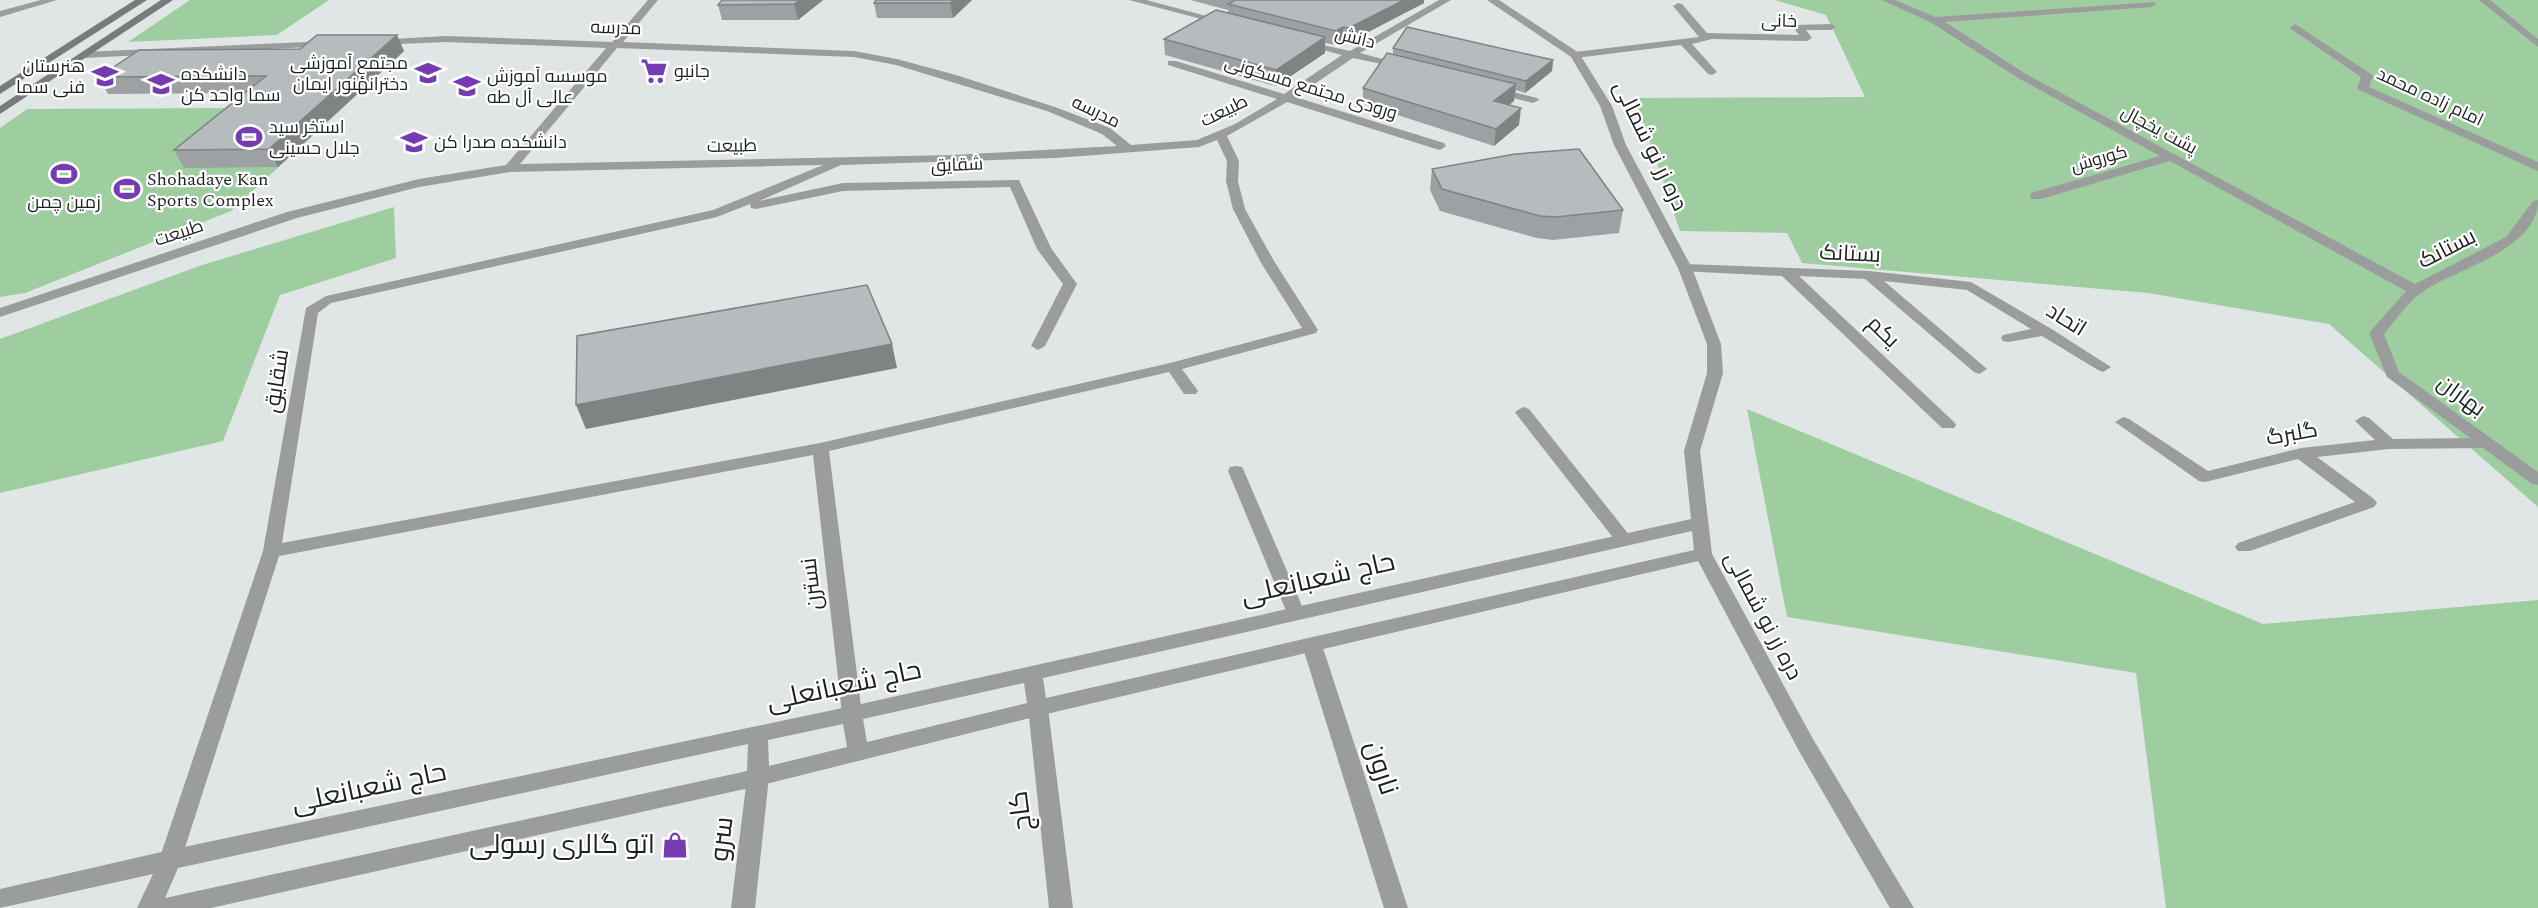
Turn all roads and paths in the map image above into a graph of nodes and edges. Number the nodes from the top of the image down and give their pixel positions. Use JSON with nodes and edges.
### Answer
{"nodes":[{"id":1,"x":52,"y":0,"type":"edge"},
{"id":2,"x":142,"y":0,"type":"edge"},
{"id":3,"x":168,"y":0,"type":"edge"},
{"id":4,"x":653,"y":0,"type":"edge"},
{"id":5,"x":1134,"y":0,"type":"edge"},
{"id":6,"x":1446,"y":0,"type":"edge"},
{"id":7,"x":1492,"y":0,"type":"edge"},
{"id":8,"x":1887,"y":0,"type":"edge"},
{"id":9,"x":2484,"y":0,"type":"edge"},
{"id":10,"x":2151,"y":4,"type":"dead end"},
{"id":11,"x":1678,"y":6,"type":"dead end"},
{"id":12,"x":0,"y":14,"type":"edge"},
{"id":13,"x":1934,"y":20,"type":"junction"},
{"id":14,"x":1237,"y":26,"type":"edge"},
{"id":15,"x":1831,"y":27,"type":"dead end"},
{"id":16,"x":2295,"y":27,"type":"dead end"},
{"id":17,"x":1704,"y":36,"type":"junction"},
{"id":18,"x":1294,"y":40,"type":"edge"},
{"id":19,"x":1683,"y":41,"type":"junction"},
{"id":20,"x":366,"y":42,"type":"edge"},
{"id":21,"x":344,"y":43,"type":"edge"},
{"id":22,"x":2538,"y":44,"type":"edge"},
{"id":23,"x":614,"y":45,"type":"junction"},
{"id":24,"x":1352,"y":54,"type":"junction"},
{"id":25,"x":83,"y":55,"type":"junction"},
{"id":26,"x":1575,"y":55,"type":"junction"},
{"id":27,"x":1172,"y":63,"type":"edge"},
{"id":28,"x":1408,"y":68,"type":"edge"},
{"id":29,"x":1712,"y":72,"type":"dead end"},
{"id":30,"x":1476,"y":86,"type":"edge"},
{"id":31,"x":0,"y":91,"type":"edge"},
{"id":32,"x":1285,"y":98,"type":"junction"},
{"id":33,"x":1533,"y":100,"type":"dead end"},
{"id":34,"x":0,"y":111,"type":"edge"},
{"id":35,"x":1221,"y":136,"type":"junction"},
{"id":36,"x":1440,"y":146,"type":"dead end"},
{"id":37,"x":1129,"y":149,"type":"junction"},
{"id":38,"x":2171,"y":157,"type":"junction"},
{"id":39,"x":844,"y":161,"type":"junction"},
{"id":40,"x":2538,"y":166,"type":"edge"},
{"id":41,"x":510,"y":168,"type":"junction"},
{"id":42,"x":2036,"y":196,"type":"dead end"},
{"id":43,"x":2538,"y":204,"type":"edge"},
{"id":44,"x":717,"y":213,"type":"junction"},
{"id":45,"x":1685,"y":268,"type":"junction"},
{"id":46,"x":1786,"y":272,"type":"junction"},
{"id":47,"x":1869,"y":275,"type":"junction"},
{"id":48,"x":2415,"y":290,"type":"junction"},
{"id":49,"x":2007,"y":307,"type":"joint"},
{"id":50,"x":0,"y":313,"type":"edge"},
{"id":51,"x":2045,"y":331,"type":"junction"},
{"id":52,"x":2376,"y":333,"type":"joint"},
{"id":53,"x":2008,"y":338,"type":"dead end"},
{"id":54,"x":1038,"y":346,"type":"dead end"},
{"id":55,"x":1173,"y":367,"type":"junction"},
{"id":56,"x":2103,"y":367,"type":"dead end"},
{"id":57,"x":1979,"y":369,"type":"dead end"},
{"id":58,"x":1190,"y":391,"type":"dead end"},
{"id":59,"x":1523,"y":412,"type":"dead end"},
{"id":60,"x":2363,"y":421,"type":"dead end"},
{"id":61,"x":2124,"y":422,"type":"dead end"},
{"id":62,"x":1948,"y":425,"type":"dead end"},
{"id":63,"x":2486,"y":443,"type":"junction"},
{"id":64,"x":2389,"y":444,"type":"junction"},
{"id":65,"x":820,"y":448,"type":"junction"},
{"id":66,"x":2301,"y":453,"type":"junction"},
{"id":67,"x":1236,"y":471,"type":"dead end"},
{"id":68,"x":2538,"y":480,"type":"edge"},
{"id":69,"x":1699,"y":523,"type":"junction"},
{"id":70,"x":1624,"y":540,"type":"junction"},
{"id":71,"x":2244,"y":547,"type":"dead end"},
{"id":72,"x":272,"y":551,"type":"junction"},
{"id":73,"x":1703,"y":554,"type":"junction"},
{"id":74,"x":1296,"y":614,"type":"junction"},
{"id":75,"x":1312,"y":645,"type":"junction"},
{"id":76,"x":1032,"y":673,"type":"junction"},
{"id":77,"x":1038,"y":708,"type":"junction"},
{"id":78,"x":852,"y":714,"type":"junction"},
{"id":79,"x":758,"y":734,"type":"junction"},
{"id":80,"x":858,"y":753,"type":"junction"},
{"id":81,"x":758,"y":777,"type":"junction"},
{"id":82,"x":170,"y":860,"type":"junction"},
{"id":83,"x":0,"y":899,"type":"edge"},
{"id":84,"x":149,"y":908,"type":"edge"},
{"id":85,"x":166,"y":908,"type":"edge"},
{"id":86,"x":743,"y":908,"type":"edge"},
{"id":87,"x":1061,"y":908,"type":"edge"},
{"id":88,"x":1396,"y":908,"type":"edge"},
{"id":89,"x":1902,"y":908,"type":"edge"}],
"edges":[{"from":1,"to":12,"type":"street"},
{"from":2,"to":31,"type":"main road"},
{"from":3,"to":25,"type":"main road"},
{"from":4,"to":23,"type":"street"},
{"from":5,"to":14,"type":"street"},
{"from":6,"to":24,"type":"street","name":"طبیعت"},
{"from":7,"to":26,"type":"street","name":"دره زر نو شمالی"},
{"from":8,"to":13,"type":"street","name":"پشت یخچال"},
{"from":9,"to":22,"type":"street"},
{"from":10,"to":13,"type":"street"},
{"from":11,"to":17,"type":"street"},
{"from":13,"to":38,"type":"street","name":"پشت یخچال"},
{"from":15,"to":17,"type":"street","name":"خانی"},
{"from":16,"to":40,"type":"street","name":"امام زاده محمد"},
{"from":17,"to":19,"type":"street","name":"خانی"},
{"from":18,"to":24,"type":"street","name":"دانش"},
{"from":19,"to":26,"type":"street","name":"خانی"},
{"from":19,"to":29,"type":"street"},
{"from":20,"to":23,"type":"street","name":"مدرسه"},
{"from":21,"to":25,"type":"street"},
{"from":23,"to":37,"type":"street","name":"مدرسه"},
{"from":23,"to":41,"type":"street"},
{"from":24,"to":28,"type":"street","name":"دانش"},
{"from":24,"to":32,"type":"street","name":"طبیعت"},
{"from":25,"to":34,"type":"main road"},
{"from":26,"to":45,"type":"street","name":"دره زر نو شمالی"},
{"from":27,"to":32,"type":"street","name":"ورودی مجتمع مسکونی"},
{"from":30,"to":33,"type":"street"},
{"from":32,"to":35,"type":"street","name":"طبیعت"},
{"from":32,"to":36,"type":"street","name":"ورودی مجتمع مسکونی"},
{"from":35,"to":37,"type":"street","name":"طبیعت"},
{"from":35,"to":55,"type":"street"},
{"from":37,"to":39,"type":"street","name":"طبیعت"},
{"from":38,"to":42,"type":"street","name":"کوروش"},
{"from":38,"to":48,"type":"street","name":"پشت یخچال"},
{"from":39,"to":41,"type":"street","name":"طبیعت"},
{"from":39,"to":44,"type":"street","name":"شقایق"},
{"from":41,"to":50,"type":"street","name":"طبیعت"},
{"from":43,"to":48,"type":"street","name":"بستانک"},
{"from":44,"to":54,"type":"street","name":"شقایق"},
{"from":44,"to":72,"type":"street","name":"شقایق"},
{"from":45,"to":46,"type":"street","name":"بستانک"},
{"from":45,"to":69,"type":"street","name":"دره زر نو شمالی"},
{"from":46,"to":47,"type":"street","name":"بستانک"},
{"from":46,"to":62,"type":"street","name":"یکم"},
{"from":47,"to":49,"type":"street","name":"بستانک"},
{"from":47,"to":57,"type":"street"},
{"from":48,"to":52,"type":"street","name":"بستانک"},
{"from":49,"to":51,"type":"street","name":"اتحاد"},
{"from":51,"to":53,"type":"street"},
{"from":51,"to":56,"type":"street","name":"اتحاد"},
{"from":52,"to":63,"type":"street","name":"بهاران"},
{"from":55,"to":58,"type":"street"},
{"from":55,"to":65,"type":"street"},
{"from":59,"to":70,"type":"street"},
{"from":60,"to":64,"type":"street"},
{"from":61,"to":66,"type":"street","name":"گلبرگ"},
{"from":63,"to":64,"type":"street","name":"گلبرگ"},
{"from":63,"to":68,"type":"street","name":"بهاران"},
{"from":64,"to":66,"type":"street","name":"گلبرگ"},
{"from":65,"to":72,"type":"street"},
{"from":65,"to":78,"type":"street","name":"نسترن"},
{"from":66,"to":71,"type":"street"},
{"from":67,"to":74,"type":"street"},
{"from":69,"to":70,"type":"street","name":"حاج شعبانعلی"},
{"from":69,"to":73,"type":"street","name":"دره زر نو شمالی"},
{"from":70,"to":74,"type":"street","name":"حاج شعبانعلی"},
{"from":72,"to":82,"type":"street","name":"شقایق"},
{"from":73,"to":75,"type":"street"},
{"from":73,"to":89,"type":"street","name":"دره زر نو شمالی"},
{"from":74,"to":76,"type":"street","name":"حاج شعبانعلی"},
{"from":75,"to":77,"type":"street"},
{"from":75,"to":88,"type":"street","name":"نارون"},
{"from":76,"to":77,"type":"street","name":"کاج"},
{"from":76,"to":78,"type":"street","name":"حاج شعبانعلی"},
{"from":77,"to":80,"type":"street"},
{"from":77,"to":87,"type":"street","name":"کاج"},
{"from":78,"to":79,"type":"street","name":"حاج شعبانعلی"},
{"from":78,"to":80,"type":"street","name":"نسترن"},
{"from":79,"to":81,"type":"street","name":"سرو"},
{"from":79,"to":82,"type":"street","name":"حاج شعبانعلی"},
{"from":80,"to":81,"type":"street"},
{"from":81,"to":85,"type":"street"},
{"from":81,"to":86,"type":"street","name":"سرو"},
{"from":82,"to":83,"type":"street","name":"حاج شعبانعلی"},
{"from":82,"to":84,"type":"street","name":"شقایق"}]}
